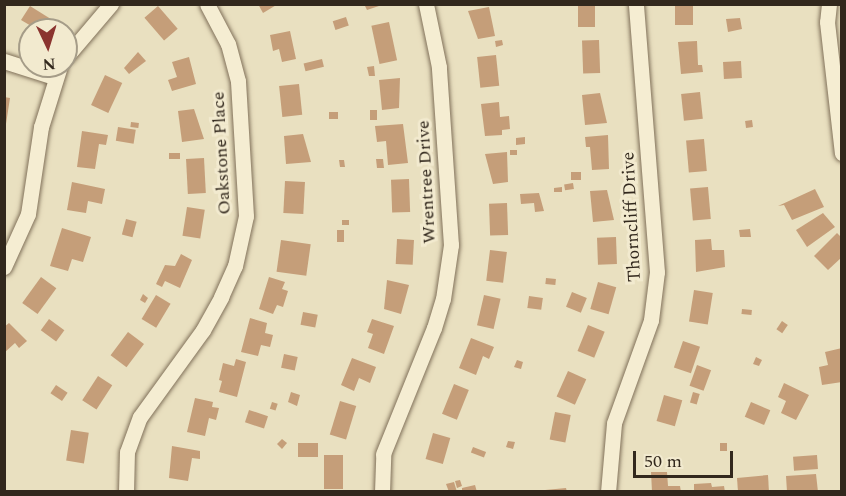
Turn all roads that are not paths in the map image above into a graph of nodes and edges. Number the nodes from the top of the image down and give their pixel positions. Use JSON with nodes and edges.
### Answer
{"nodes":[{"id":1,"x":111,"y":4,"type":"edge"},
{"id":2,"x":207,"y":4,"type":"edge"},
{"id":3,"x":426,"y":4,"type":"edge"},
{"id":4,"x":636,"y":4,"type":"edge"},
{"id":5,"x":829,"y":4,"type":"edge"},
{"id":6,"x":78,"y":43,"type":"edge"},
{"id":7,"x":55,"y":78,"type":"edge"},
{"id":8,"x":842,"y":153,"type":"edge"},
{"id":9,"x":4,"y":267,"type":"edge"},
{"id":10,"x":126,"y":492,"type":"edge"},
{"id":11,"x":382,"y":492,"type":"edge"},
{"id":12,"x":608,"y":492,"type":"edge"}],
"edges":[{"from":1,"to":6,"type":"street"},
{"from":2,"to":10,"type":"street","name":"Oakstone Place"},
{"from":3,"to":11,"type":"street","name":"Wrentree Drive"},
{"from":4,"to":12,"type":"street","name":"Thorncliff Drive"},
{"from":5,"to":8,"type":"street"},
{"from":7,"to":9,"type":"street"}]}
